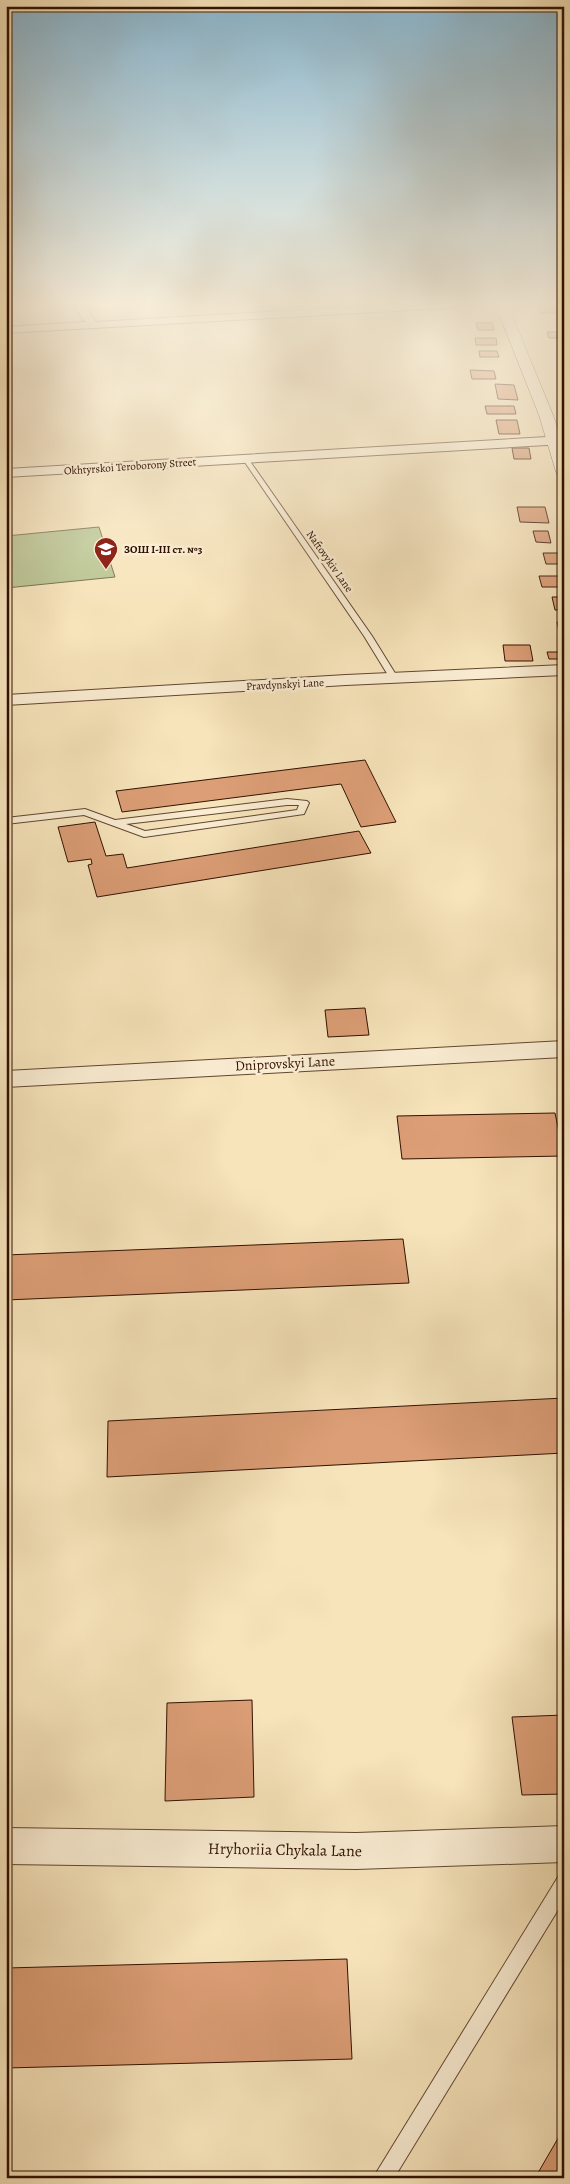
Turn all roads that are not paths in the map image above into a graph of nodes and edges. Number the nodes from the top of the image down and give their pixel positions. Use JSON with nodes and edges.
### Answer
{"nodes":[{"id":1,"x":541,"y":403,"type":"edge"},
{"id":2,"x":559,"y":440,"type":"edge"},
{"id":3,"x":245,"y":458,"type":"junction"},
{"id":4,"x":564,"y":472,"type":"edge"},
{"id":5,"x":6,"y":473,"type":"edge"},
{"id":6,"x":564,"y":670,"type":"edge"},
{"id":7,"x":394,"y":678,"type":"junction"},
{"id":8,"x":6,"y":700,"type":"edge"},
{"id":9,"x":6,"y":821,"type":"edge"},
{"id":10,"x":112,"y":823,"type":"junction"},
{"id":11,"x":564,"y":1049,"type":"edge"},
{"id":12,"x":6,"y":1079,"type":"edge"},
{"id":13,"x":564,"y":1844,"type":"edge"},
{"id":14,"x":6,"y":1846,"type":"edge"},
{"id":15,"x":564,"y":1883,"type":"edge"},
{"id":16,"x":383,"y":2178,"type":"edge"}],
"edges":[{"from":1,"to":2,"type":"street"},
{"from":2,"to":3,"type":"street","name":"Okhtyrskoi Teroborony Street"},
{"from":2,"to":4,"type":"street"},
{"from":3,"to":5,"type":"street","name":"Okhtyrskoi Teroborony Street"},
{"from":3,"to":7,"type":"lane","name":"Naftovykiv Lane"},
{"from":6,"to":7,"type":"street","name":"Pravdynskyi Lane"},
{"from":7,"to":8,"type":"street","name":"Pravdynskyi Lane"},
{"from":9,"to":10,"type":"lane"},
{"from":10,"to":10,"type":"lane"},
{"from":11,"to":12,"type":"street","name":"Dniprovskyi Lane"},
{"from":13,"to":14,"type":"street","name":"Hryhoriia Chykala Lane"},
{"from":15,"to":16,"type":"lane"}]}
